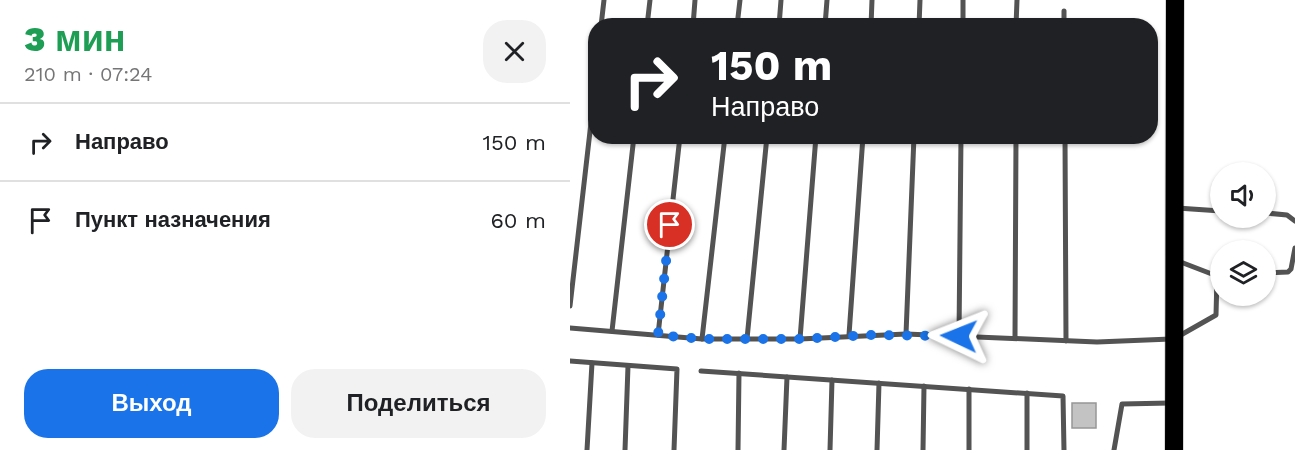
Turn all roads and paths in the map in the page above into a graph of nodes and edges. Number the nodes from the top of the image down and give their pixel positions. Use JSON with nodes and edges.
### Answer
{"nodes":[{"id":1,"x":604,"y":0,"type":"edge"},
{"id":2,"x":650,"y":0,"type":"edge"},
{"id":3,"x":695,"y":0,"type":"edge"},
{"id":4,"x":740,"y":0,"type":"edge"},
{"id":5,"x":781,"y":0,"type":"edge"},
{"id":6,"x":827,"y":0,"type":"edge"},
{"id":7,"x":873,"y":0,"type":"edge"},
{"id":8,"x":920,"y":0,"type":"edge"},
{"id":9,"x":963,"y":0,"type":"edge"},
{"id":10,"x":1017,"y":0,"type":"edge"},
{"id":11,"x":1175,"y":0,"type":"edge"},
{"id":12,"x":1064,"y":11,"type":"dead end"},
{"id":13,"x":603,"y":18,"type":"edge"},
{"id":14,"x":648,"y":18,"type":"edge"},
{"id":15,"x":694,"y":18,"type":"edge"},
{"id":16,"x":738,"y":18,"type":"edge"},
{"id":17,"x":779,"y":18,"type":"edge"},
{"id":18,"x":826,"y":18,"type":"edge"},
{"id":19,"x":872,"y":18,"type":"edge"},
{"id":20,"x":919,"y":18,"type":"edge"},
{"id":21,"x":963,"y":18,"type":"edge"},
{"id":22,"x":1016,"y":18,"type":"edge"},
{"id":23,"x":1064,"y":18,"type":"edge"},
{"id":24,"x":589,"y":144,"type":"edge"},
{"id":25,"x":633,"y":144,"type":"edge"},
{"id":26,"x":679,"y":144,"type":"edge"},
{"id":27,"x":723,"y":144,"type":"edge"},
{"id":28,"x":766,"y":144,"type":"edge"},
{"id":29,"x":815,"y":144,"type":"edge"},
{"id":30,"x":862,"y":144,"type":"edge"},
{"id":31,"x":914,"y":144,"type":"edge"},
{"id":32,"x":961,"y":144,"type":"edge"},
{"id":33,"x":1016,"y":144,"type":"edge"},
{"id":34,"x":1065,"y":144,"type":"edge"},
{"id":35,"x":1175,"y":208,"type":"junction"},
{"id":36,"x":1210,"y":210,"type":"edge"},
{"id":37,"x":1276,"y":214,"type":"edge"},
{"id":38,"x":1295,"y":221,"type":"edge"},
{"id":39,"x":1295,"y":248,"type":"edge"},
{"id":40,"x":1175,"y":260,"type":"junction"},
{"id":41,"x":1210,"y":273,"type":"edge"},
{"id":42,"x":1276,"y":273,"type":"edge"},
{"id":43,"x":570,"y":306,"type":"edge"},
{"id":44,"x":1217,"y":306,"type":"edge"},
{"id":45,"x":570,"y":328,"type":"edge"},
{"id":46,"x":612,"y":331,"type":"junction"},
{"id":47,"x":906,"y":334,"type":"junction"},
{"id":48,"x":658,"y":335,"type":"junction"},
{"id":49,"x":849,"y":335,"type":"junction"},
{"id":50,"x":959,"y":336,"type":"junction"},
{"id":51,"x":1015,"y":338,"type":"junction"},
{"id":52,"x":702,"y":339,"type":"junction"},
{"id":53,"x":747,"y":339,"type":"junction"},
{"id":54,"x":800,"y":339,"type":"junction"},
{"id":55,"x":1175,"y":339,"type":"junction"},
{"id":56,"x":1066,"y":341,"type":"junction"},
{"id":57,"x":570,"y":361,"type":"edge"},
{"id":58,"x":592,"y":363,"type":"junction"},
{"id":59,"x":628,"y":366,"type":"junction"},
{"id":60,"x":701,"y":371,"type":"dead end"},
{"id":61,"x":740,"y":374,"type":"junction"},
{"id":62,"x":787,"y":377,"type":"junction"},
{"id":63,"x":832,"y":380,"type":"junction"},
{"id":64,"x":879,"y":383,"type":"junction"},
{"id":65,"x":924,"y":386,"type":"junction"},
{"id":66,"x":969,"y":389,"type":"junction"},
{"id":67,"x":1027,"y":393,"type":"junction"},
{"id":68,"x":1175,"y":403,"type":"junction"},
{"id":69,"x":587,"y":450,"type":"edge"},
{"id":70,"x":625,"y":450,"type":"edge"},
{"id":71,"x":674,"y":450,"type":"edge"},
{"id":72,"x":738,"y":450,"type":"edge"},
{"id":73,"x":784,"y":450,"type":"edge"},
{"id":74,"x":830,"y":450,"type":"edge"},
{"id":75,"x":877,"y":450,"type":"edge"},
{"id":76,"x":923,"y":450,"type":"edge"},
{"id":77,"x":969,"y":450,"type":"edge"},
{"id":78,"x":1027,"y":450,"type":"edge"},
{"id":79,"x":1064,"y":450,"type":"edge"},
{"id":80,"x":1114,"y":450,"type":"edge"},
{"id":81,"x":1174,"y":450,"type":"edge"}],
"edges":[{"from":1,"to":13,"type":"lane"},
{"from":2,"to":14,"type":"lane"},
{"from":3,"to":15,"type":"lane"},
{"from":4,"to":16,"type":"lane"},
{"from":5,"to":17,"type":"lane"},
{"from":6,"to":18,"type":"lane"},
{"from":7,"to":19,"type":"lane"},
{"from":8,"to":20,"type":"lane"},
{"from":9,"to":21,"type":"lane"},
{"from":10,"to":22,"type":"lane"},
{"from":11,"to":35,"type":"highway"},
{"from":12,"to":23,"type":"lane"},
{"from":24,"to":43,"type":"lane"},
{"from":25,"to":46,"type":"lane"},
{"from":26,"to":48,"type":"lane"},
{"from":27,"to":52,"type":"lane"},
{"from":28,"to":53,"type":"lane"},
{"from":29,"to":54,"type":"lane"},
{"from":30,"to":49,"type":"lane"},
{"from":31,"to":47,"type":"lane"},
{"from":32,"to":50,"type":"lane"},
{"from":33,"to":51,"type":"lane"},
{"from":34,"to":56,"type":"lane"},
{"from":35,"to":36,"type":"lane"},
{"from":35,"to":40,"type":"highway"},
{"from":37,"to":38,"type":"lane"},
{"from":39,"to":42,"type":"lane"},
{"from":40,"to":41,"type":"lane"},
{"from":40,"to":55,"type":"highway"},
{"from":44,"to":55,"type":"lane"},
{"from":45,"to":46,"type":"lane"},
{"from":46,"to":48,"type":"lane"},
{"from":47,"to":49,"type":"lane"},
{"from":47,"to":50,"type":"lane"},
{"from":48,"to":52,"type":"lane"},
{"from":49,"to":54,"type":"lane"},
{"from":50,"to":51,"type":"lane"},
{"from":51,"to":56,"type":"lane"},
{"from":52,"to":53,"type":"lane"},
{"from":53,"to":54,"type":"lane"},
{"from":55,"to":56,"type":"lane"},
{"from":55,"to":68,"type":"highway"},
{"from":57,"to":58,"type":"lane"},
{"from":58,"to":59,"type":"lane"},
{"from":58,"to":69,"type":"lane"},
{"from":59,"to":70,"type":"lane"},
{"from":59,"to":71,"type":"lane"},
{"from":60,"to":61,"type":"lane"},
{"from":61,"to":62,"type":"lane"},
{"from":61,"to":72,"type":"lane"},
{"from":62,"to":63,"type":"lane"},
{"from":62,"to":73,"type":"lane"},
{"from":63,"to":64,"type":"lane"},
{"from":63,"to":74,"type":"lane"},
{"from":64,"to":65,"type":"lane"},
{"from":64,"to":75,"type":"lane"},
{"from":65,"to":66,"type":"lane"},
{"from":65,"to":76,"type":"lane"},
{"from":66,"to":67,"type":"lane"},
{"from":66,"to":77,"type":"lane"},
{"from":67,"to":78,"type":"lane"},
{"from":67,"to":79,"type":"lane"},
{"from":68,"to":80,"type":"lane"},
{"from":68,"to":81,"type":"highway"}]}
